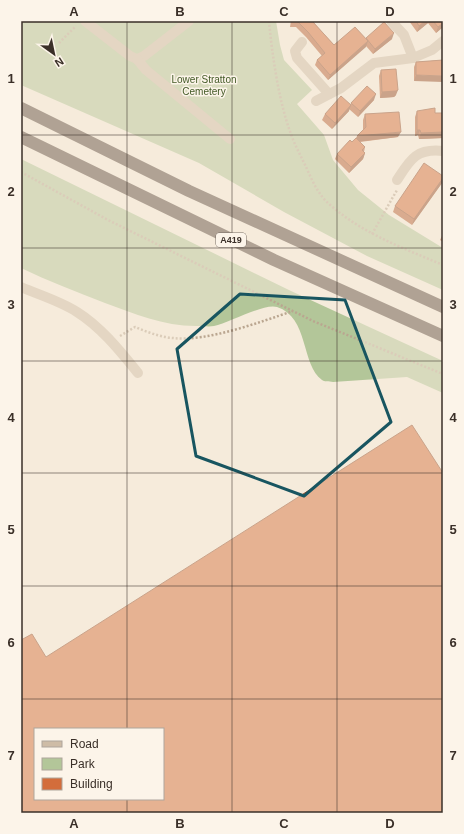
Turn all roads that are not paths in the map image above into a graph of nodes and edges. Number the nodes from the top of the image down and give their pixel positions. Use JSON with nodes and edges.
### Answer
{"nodes":[{"id":1,"x":85,"y":21,"type":"edge"},
{"id":2,"x":189,"y":21,"type":"edge"},
{"id":3,"x":391,"y":21,"type":"edge"},
{"id":4,"x":443,"y":41,"type":"edge"},
{"id":5,"x":302,"y":42,"type":"dead end"},
{"id":6,"x":413,"y":58,"type":"junction"},
{"id":7,"x":137,"y":59,"type":"junction"},
{"id":8,"x":329,"y":94,"type":"junction"},
{"id":9,"x":316,"y":101,"type":"dead end"},
{"id":10,"x":21,"y":108,"type":"edge"},
{"id":11,"x":21,"y":137,"type":"edge"},
{"id":12,"x":230,"y":139,"type":"dead end"},
{"id":13,"x":443,"y":150,"type":"edge"},
{"id":14,"x":397,"y":180,"type":"road end"},
{"id":15,"x":21,"y":287,"type":"edge"},
{"id":16,"x":443,"y":306,"type":"edge"},
{"id":17,"x":443,"y":336,"type":"edge"},
{"id":18,"x":138,"y":373,"type":"dead end"}],
"edges":[{"from":1,"to":7,"type":"street"},
{"from":2,"to":7,"type":"street"},
{"from":3,"to":6,"type":"street"},
{"from":4,"to":6,"type":"street"},
{"from":5,"to":8,"type":"street"},
{"from":6,"to":8,"type":"street"},
{"from":7,"to":12,"type":"street"},
{"from":8,"to":9,"type":"street"},
{"from":10,"to":16,"type":"highway","number":"A419"},
{"from":11,"to":17,"type":"highway","number":"A419"},
{"from":13,"to":14,"type":"street"},
{"from":15,"to":18,"type":"street"}]}
